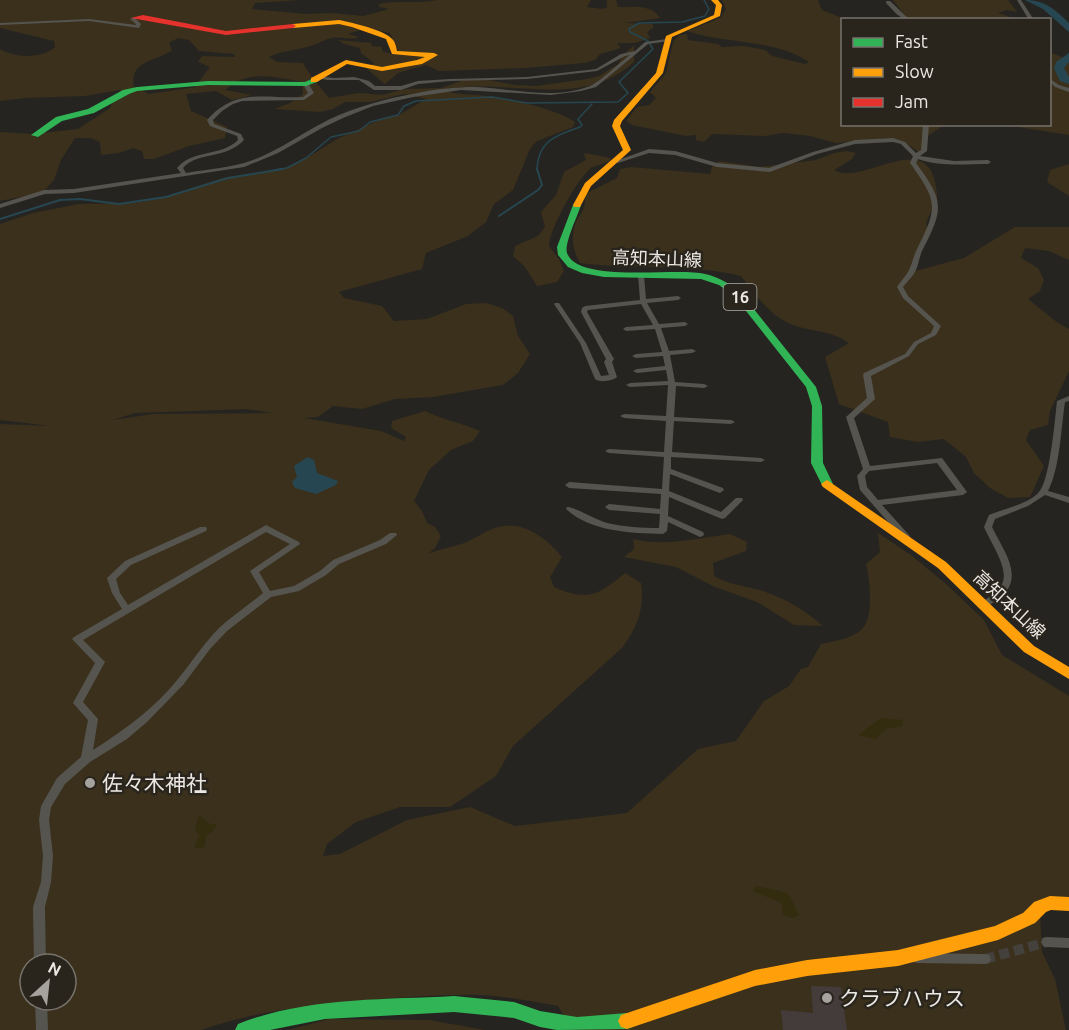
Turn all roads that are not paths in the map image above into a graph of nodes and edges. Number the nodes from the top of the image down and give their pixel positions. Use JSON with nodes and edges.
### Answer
{"nodes":[{"id":1,"x":714,"y":0,"type":"edge"},
{"id":2,"x":1019,"y":0,"type":"edge"},
{"id":3,"x":888,"y":2,"type":"dead end"},
{"id":4,"x":134,"y":18,"type":"joint"},
{"id":5,"x":905,"y":18,"type":"edge"},
{"id":6,"x":1031,"y":18,"type":"edge"},
{"id":7,"x":0,"y":24,"type":"edge"},
{"id":8,"x":667,"y":40,"type":"junction"},
{"id":9,"x":638,"y":51,"type":"junction"},
{"id":10,"x":319,"y":77,"type":"junction"},
{"id":11,"x":1051,"y":81,"type":"edge"},
{"id":12,"x":306,"y":84,"type":"junction"},
{"id":13,"x":1069,"y":90,"type":"edge"},
{"id":14,"x":927,"y":126,"type":"edge"},
{"id":15,"x":36,"y":135,"type":"dead end"},
{"id":16,"x":916,"y":156,"type":"junction"},
{"id":17,"x":616,"y":162,"type":"junction"},
{"id":18,"x":988,"y":162,"type":"dead end"},
{"id":19,"x":184,"y":174,"type":"junction"},
{"id":20,"x":0,"y":206,"type":"edge"},
{"id":21,"x":641,"y":275,"type":"junction"},
{"id":22,"x":678,"y":298,"type":"dead end"},
{"id":23,"x":643,"y":302,"type":"junction"},
{"id":24,"x":557,"y":304,"type":"dead end"},
{"id":25,"x":685,"y":324,"type":"dead end"},
{"id":26,"x":657,"y":326,"type":"junction"},
{"id":27,"x":626,"y":329,"type":"dead end"},
{"id":28,"x":692,"y":351,"type":"dead end"},
{"id":29,"x":666,"y":353,"type":"junction"},
{"id":30,"x":636,"y":356,"type":"dead end"},
{"id":31,"x":669,"y":368,"type":"junction"},
{"id":32,"x":637,"y":371,"type":"dead end"},
{"id":33,"x":672,"y":384,"type":"junction"},
{"id":34,"x":630,"y":385,"type":"dead end"},
{"id":35,"x":704,"y":386,"type":"dead end"},
{"id":36,"x":1069,"y":398,"type":"edge"},
{"id":37,"x":624,"y":416,"type":"dead end"},
{"id":38,"x":671,"y":418,"type":"junction"},
{"id":39,"x":731,"y":422,"type":"dead end"},
{"id":40,"x":609,"y":451,"type":"dead end"},
{"id":41,"x":668,"y":455,"type":"junction"},
{"id":42,"x":761,"y":460,"type":"dead end"},
{"id":43,"x":867,"y":469,"type":"junction"},
{"id":44,"x":667,"y":470,"type":"junction"},
{"id":45,"x":569,"y":485,"type":"dead end"},
{"id":46,"x":720,"y":490,"type":"dead end"},
{"id":47,"x":665,"y":492,"type":"junction"},
{"id":48,"x":1044,"y":492,"type":"junction"},
{"id":49,"x":739,"y":500,"type":"dead end"},
{"id":50,"x":1069,"y":500,"type":"edge"},
{"id":51,"x":877,"y":502,"type":"junction"},
{"id":52,"x":609,"y":507,"type":"dead end"},
{"id":53,"x":570,"y":510,"type":"dead end"},
{"id":54,"x":663,"y":515,"type":"junction"},
{"id":55,"x":203,"y":529,"type":"dead end"},
{"id":56,"x":700,"y":534,"type":"dead end"},
{"id":57,"x":393,"y":535,"type":"dead end"},
{"id":58,"x":909,"y":541,"type":"junction"},
{"id":59,"x":268,"y":594,"type":"junction"},
{"id":60,"x":983,"y":604,"type":"junction"},
{"id":61,"x":127,"y":610,"type":"junction"},
{"id":62,"x":1069,"y":674,"type":"edge"},
{"id":63,"x":86,"y":759,"type":"junction"},
{"id":64,"x":1069,"y":904,"type":"edge"},
{"id":65,"x":1047,"y":942,"type":"tunnel mouth"},
{"id":66,"x":1069,"y":943,"type":"edge"},
{"id":67,"x":40,"y":952,"type":"edge"},
{"id":68,"x":898,"y":958,"type":"junction"},
{"id":69,"x":985,"y":959,"type":"tunnel mouth"},
{"id":70,"x":41,"y":1012,"type":"edge"},
{"id":71,"x":42,"y":1030,"type":"edge"},
{"id":72,"x":244,"y":1030,"type":"edge"}],
"edges":[{"from":1,"to":8,"type":"street"},
{"from":2,"to":6,"type":"street"},
{"from":3,"to":5,"type":"street"},
{"from":4,"to":7,"type":"street"},
{"from":4,"to":10,"type":"street"},
{"from":8,"to":9,"type":"street"},
{"from":8,"to":17,"type":"street"},
{"from":9,"to":10,"type":"street"},
{"from":9,"to":19,"type":"street"},
{"from":10,"to":12,"type":"street"},
{"from":11,"to":13,"type":"street"},
{"from":12,"to":15,"type":"street"},
{"from":12,"to":19,"type":"street"},
{"from":14,"to":16,"type":"street"},
{"from":16,"to":17,"type":"street"},
{"from":16,"to":18,"type":"street"},
{"from":16,"to":43,"type":"street"},
{"from":17,"to":21,"type":"street","name":"高知本山線","number":"16"},
{"from":19,"to":20,"type":"street"},
{"from":21,"to":23,"type":"street"},
{"from":21,"to":58,"type":"street","name":"高知本山線","number":"16"},
{"from":22,"to":23,"type":"street"},
{"from":23,"to":24,"type":"street"},
{"from":23,"to":26,"type":"street"},
{"from":25,"to":26,"type":"street"},
{"from":26,"to":27,"type":"street"},
{"from":26,"to":29,"type":"street"},
{"from":28,"to":29,"type":"street"},
{"from":29,"to":30,"type":"street"},
{"from":29,"to":31,"type":"street"},
{"from":31,"to":32,"type":"street"},
{"from":31,"to":33,"type":"street"},
{"from":33,"to":34,"type":"street"},
{"from":33,"to":35,"type":"street"},
{"from":33,"to":38,"type":"street"},
{"from":36,"to":48,"type":"street"},
{"from":37,"to":38,"type":"street"},
{"from":38,"to":39,"type":"street"},
{"from":38,"to":41,"type":"street"},
{"from":40,"to":41,"type":"street"},
{"from":41,"to":42,"type":"street"},
{"from":41,"to":44,"type":"street"},
{"from":43,"to":51,"type":"street"},
{"from":43,"to":51,"type":"street"},
{"from":44,"to":46,"type":"street"},
{"from":44,"to":47,"type":"street"},
{"from":45,"to":47,"type":"street"},
{"from":47,"to":49,"type":"street"},
{"from":47,"to":54,"type":"street"},
{"from":48,"to":50,"type":"street"},
{"from":48,"to":60,"type":"street"},
{"from":51,"to":58,"type":"street"},
{"from":52,"to":54,"type":"street"},
{"from":53,"to":54,"type":"street"},
{"from":54,"to":56,"type":"street"},
{"from":55,"to":61,"type":"street"},
{"from":57,"to":59,"type":"street"},
{"from":58,"to":60,"type":"street","name":"高知本山線","number":"16"},
{"from":59,"to":61,"type":"street"},
{"from":59,"to":63,"type":"street"},
{"from":60,"to":62,"type":"street","name":"高知本山線","number":"16"},
{"from":61,"to":63,"type":"street"},
{"from":63,"to":67,"type":"street"},
{"from":64,"to":68,"type":"street"},
{"from":65,"to":66,"type":"street"},
{"from":68,"to":69,"type":"street"},
{"from":68,"to":72,"type":"street"},
{"from":70,"to":71,"type":"street"}]}
